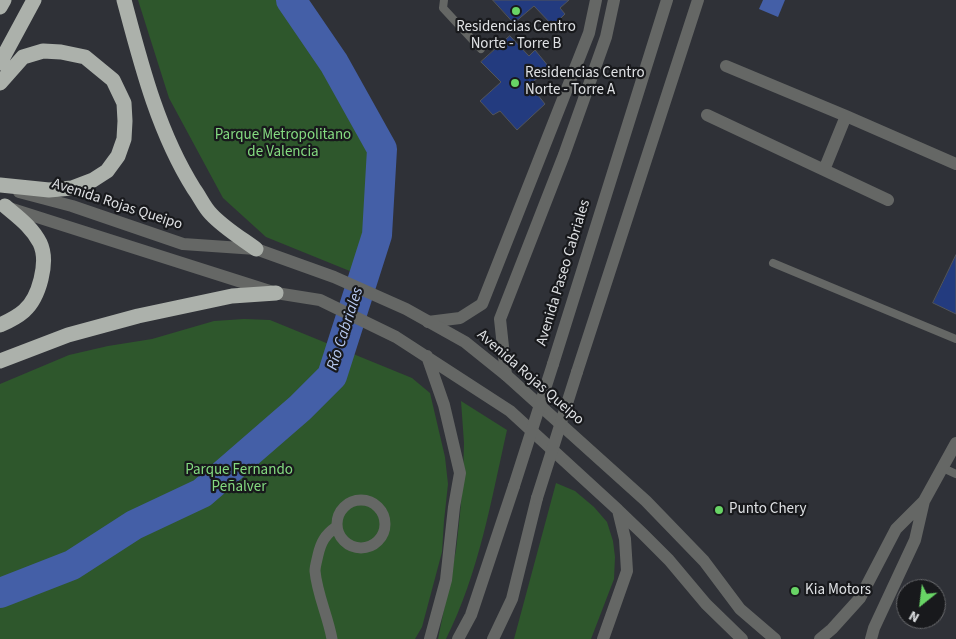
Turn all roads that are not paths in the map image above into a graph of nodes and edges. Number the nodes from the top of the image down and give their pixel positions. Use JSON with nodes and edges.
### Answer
{"nodes":[{"id":1,"x":4,"y":0,"type":"edge"},
{"id":2,"x":34,"y":0,"type":"edge"},
{"id":3,"x":124,"y":0,"type":"edge"},
{"id":4,"x":444,"y":0,"type":"edge"},
{"id":5,"x":596,"y":0,"type":"edge"},
{"id":6,"x":614,"y":0,"type":"edge"},
{"id":7,"x":667,"y":0,"type":"edge"},
{"id":8,"x":698,"y":0,"type":"edge"},
{"id":9,"x":0,"y":7,"type":"edge"},
{"id":10,"x":481,"y":49,"type":"dead end"},
{"id":11,"x":0,"y":63,"type":"edge"},
{"id":12,"x":726,"y":66,"type":"dead end"},
{"id":13,"x":0,"y":83,"type":"edge"},
{"id":14,"x":707,"y":115,"type":"dead end"},
{"id":15,"x":846,"y":116,"type":"junction"},
{"id":16,"x":956,"y":164,"type":"edge"},
{"id":17,"x":824,"y":170,"type":"junction"},
{"id":18,"x":0,"y":186,"type":"edge"},
{"id":19,"x":888,"y":200,"type":"dead end"},
{"id":20,"x":3,"y":205,"type":"edge"},
{"id":21,"x":256,"y":250,"type":"junction"},
{"id":22,"x":773,"y":263,"type":"dead end"},
{"id":23,"x":276,"y":293,"type":"junction"},
{"id":24,"x":428,"y":322,"type":"junction"},
{"id":25,"x":0,"y":325,"type":"edge"},
{"id":26,"x":956,"y":339,"type":"edge"},
{"id":27,"x":427,"y":356,"type":"junction"},
{"id":28,"x":0,"y":361,"type":"edge"},
{"id":29,"x":506,"y":375,"type":"junction"},
{"id":30,"x":956,"y":443,"type":"edge"},
{"id":31,"x":943,"y":468,"type":"junction"},
{"id":32,"x":956,"y":474,"type":"edge"},
{"id":33,"x":924,"y":501,"type":"junction"},
{"id":34,"x":618,"y":510,"type":"junction"},
{"id":35,"x":336,"y":528,"type":"junction"},
{"id":36,"x":512,"y":599,"type":"junction"},
{"id":37,"x":332,"y":639,"type":"edge"},
{"id":38,"x":430,"y":639,"type":"edge"},
{"id":39,"x":458,"y":639,"type":"edge"},
{"id":40,"x":493,"y":639,"type":"edge"},
{"id":41,"x":503,"y":639,"type":"edge"},
{"id":42,"x":603,"y":639,"type":"edge"},
{"id":43,"x":742,"y":639,"type":"edge"},
{"id":44,"x":775,"y":639,"type":"edge"},
{"id":45,"x":820,"y":639,"type":"edge"},
{"id":46,"x":871,"y":639,"type":"edge"}],
"edges":[{"from":1,"to":9,"type":"highway"},
{"from":2,"to":11,"type":"highway"},
{"from":3,"to":21,"type":"highway"},
{"from":4,"to":10,"type":"lane"},
{"from":5,"to":24,"type":"street"},
{"from":6,"to":29,"type":"street"},
{"from":7,"to":39,"type":"street","name":"Avenida Paseo Cabriales","bridge":true},
{"from":8,"to":36,"type":"street","bridge":true},
{"from":12,"to":15,"type":"street"},
{"from":13,"to":18,"type":"highway"},
{"from":14,"to":17,"type":"street"},
{"from":15,"to":16,"type":"street"},
{"from":15,"to":17,"type":"street"},
{"from":17,"to":19,"type":"street"},
{"from":18,"to":21,"type":"street","name":"Avenida Rojas Queipo"},
{"from":20,"to":23,"type":"street"},
{"from":20,"to":25,"type":"highway"},
{"from":21,"to":24,"type":"street","name":"Avenida Rojas Queipo"},
{"from":22,"to":26,"type":"lane"},
{"from":23,"to":27,"type":"street"},
{"from":23,"to":28,"type":"highway"},
{"from":24,"to":29,"type":"street","name":"Avenida Rojas Queipo"},
{"from":27,"to":34,"type":"street"},
{"from":27,"to":38,"type":"street"},
{"from":29,"to":44,"type":"street","name":"Avenida Rojas Queipo"},
{"from":30,"to":31,"type":"street"},
{"from":31,"to":32,"type":"lane"},
{"from":31,"to":33,"type":"street"},
{"from":33,"to":45,"type":"street"},
{"from":33,"to":46,"type":"street"},
{"from":34,"to":42,"type":"street"},
{"from":34,"to":43,"type":"street"},
{"from":35,"to":35,"type":"street"},
{"from":35,"to":37,"type":"street"},
{"from":36,"to":40,"type":"street"},
{"from":36,"to":41,"type":"street"}]}
